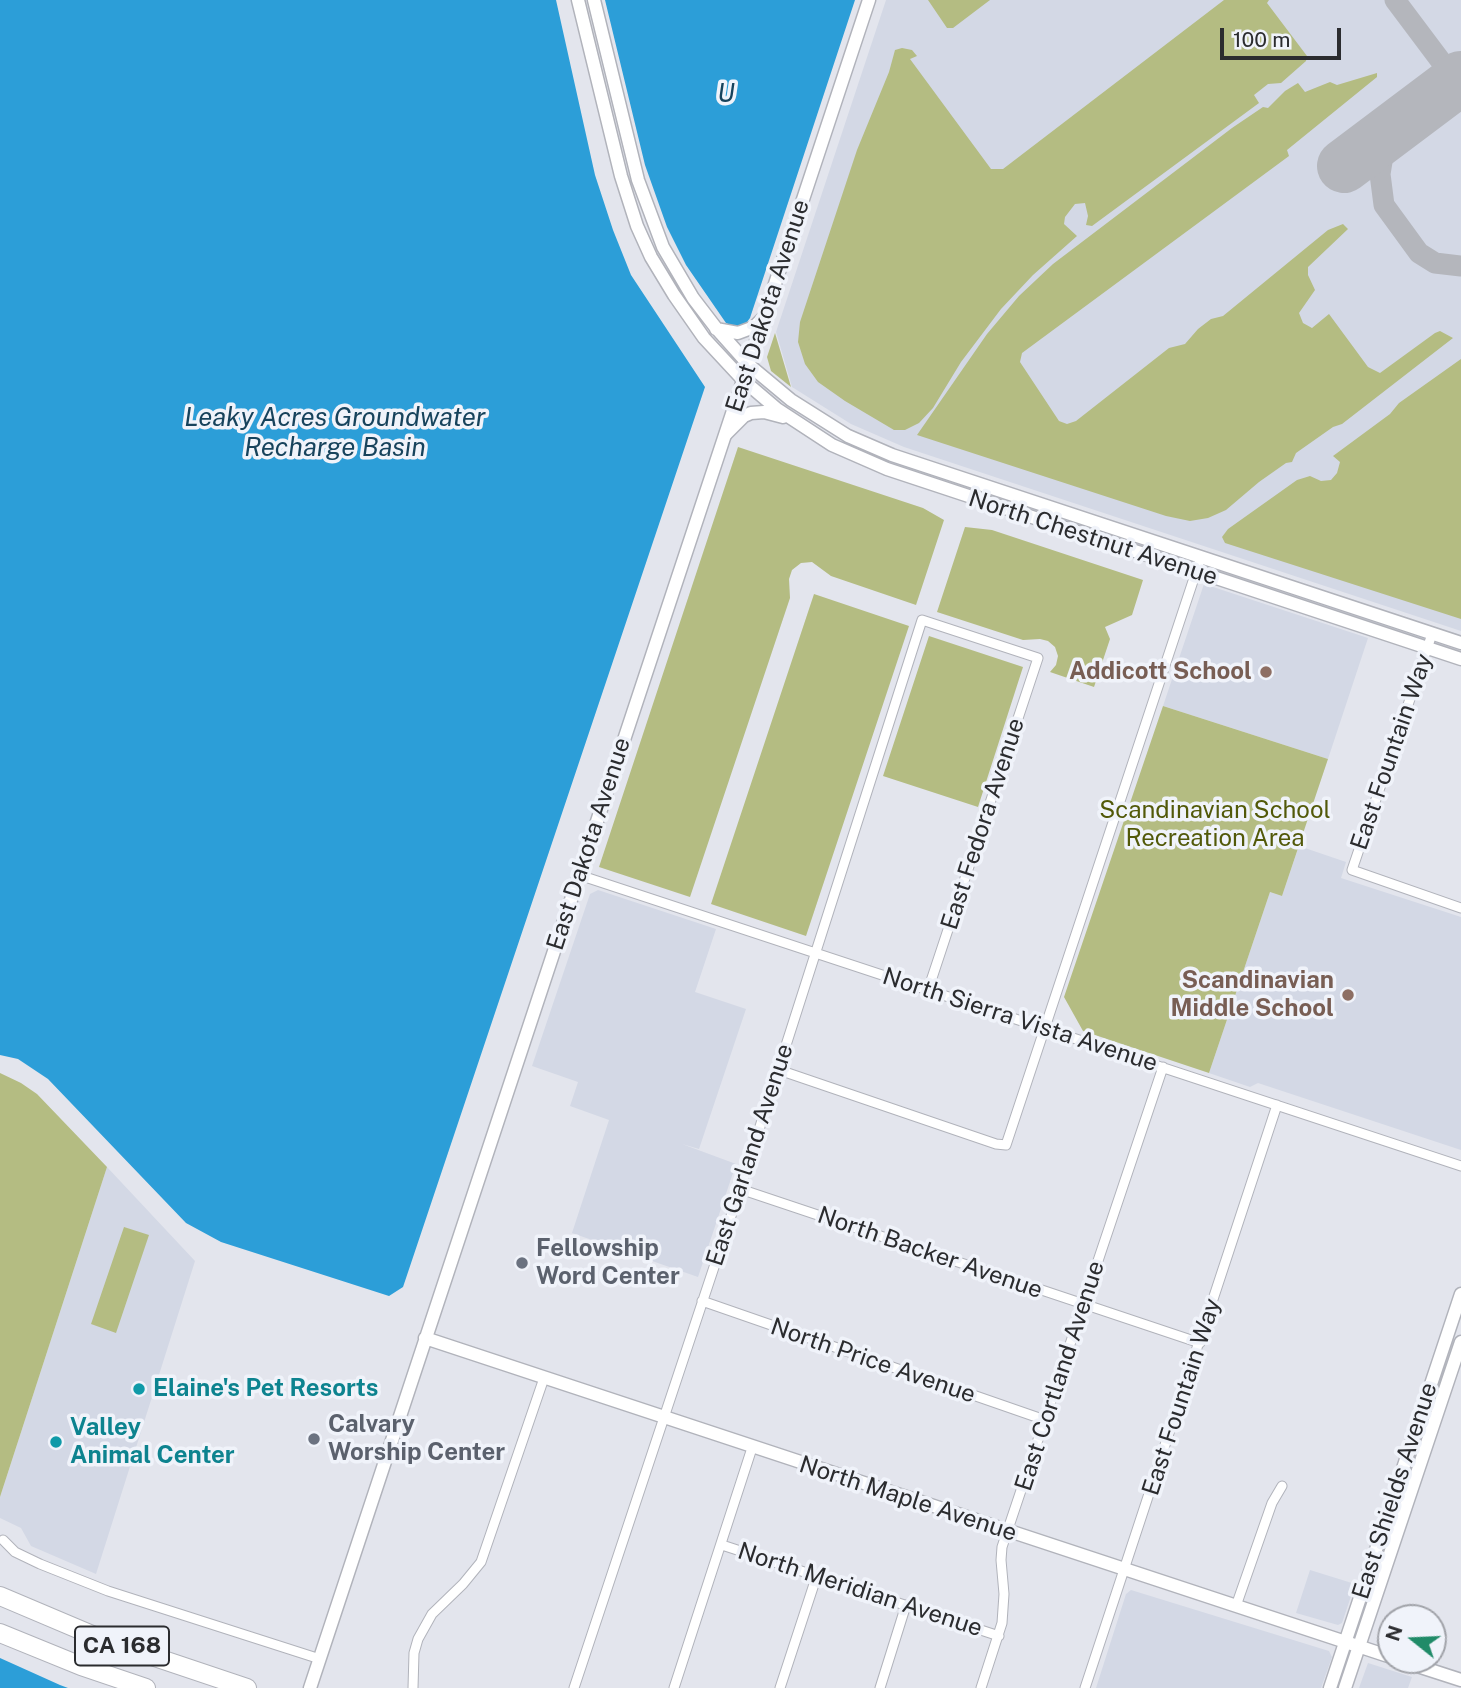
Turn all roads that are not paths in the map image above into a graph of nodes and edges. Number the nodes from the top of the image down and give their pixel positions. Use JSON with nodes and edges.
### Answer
{"nodes":[{"id":1,"x":578,"y":0,"type":"edge"},
{"id":2,"x":594,"y":0,"type":"edge"},
{"id":3,"x":869,"y":0,"type":"edge"},
{"id":4,"x":765,"y":316,"type":"junction"},
{"id":5,"x":716,"y":328,"type":"junction"},
{"id":6,"x":749,"y":365,"type":"junction"},
{"id":7,"x":743,"y":380,"type":"junction"},
{"id":8,"x":792,"y":420,"type":"junction"},
{"id":9,"x":726,"y":434,"type":"junction"},
{"id":10,"x":968,"y":481,"type":"junction"},
{"id":11,"x":963,"y":495,"type":"junction"},
{"id":12,"x":1201,"y":557,"type":"junction"},
{"id":13,"x":1196,"y":572,"type":"junction"},
{"id":14,"x":922,"y":621,"type":"joint"},
{"id":15,"x":1432,"y":634,"type":"junction"},
{"id":16,"x":1461,"y":643,"type":"edge"},
{"id":17,"x":1428,"y":648,"type":"junction"},
{"id":18,"x":1461,"y":659,"type":"edge"},
{"id":19,"x":579,"y":875,"type":"junction"},
{"id":20,"x":1461,"y":908,"type":"edge"},
{"id":21,"x":815,"y":952,"type":"junction"},
{"id":22,"x":928,"y":990,"type":"junction"},
{"id":23,"x":1044,"y":1028,"type":"junction"},
{"id":24,"x":1163,"y":1067,"type":"junction"},
{"id":25,"x":779,"y":1070,"type":"junction"},
{"id":26,"x":1277,"y":1105,"type":"junction"},
{"id":27,"x":1461,"y":1166,"type":"edge"},
{"id":28,"x":740,"y":1189,"type":"junction"},
{"id":29,"x":1461,"y":1294,"type":"edge"},
{"id":30,"x":702,"y":1301,"type":"junction"},
{"id":31,"x":1083,"y":1305,"type":"junction"},
{"id":32,"x":425,"y":1338,"type":"junction"},
{"id":33,"x":1446,"y":1340,"type":"junction"},
{"id":34,"x":1461,"y":1342,"type":"edge"},
{"id":35,"x":1200,"y":1343,"type":"junction"},
{"id":36,"x":544,"y":1378,"type":"junction"},
{"id":37,"x":1440,"y":1405,"type":"junction"},
{"id":38,"x":664,"y":1417,"type":"junction"},
{"id":39,"x":1045,"y":1420,"type":"junction"},
{"id":40,"x":752,"y":1448,"type":"junction"},
{"id":41,"x":1282,"y":1486,"type":"dead end"},
{"id":42,"x":1008,"y":1532,"type":"junction"},
{"id":43,"x":3,"y":1540,"type":"dead end"},
{"id":44,"x":722,"y":1545,"type":"junction"},
{"id":45,"x":1124,"y":1570,"type":"junction"},
{"id":46,"x":817,"y":1575,"type":"junction"},
{"id":47,"x":0,"y":1596,"type":"edge"},
{"id":48,"x":906,"y":1605,"type":"junction"},
{"id":49,"x":1236,"y":1606,"type":"junction"},
{"id":50,"x":0,"y":1633,"type":"edge"},
{"id":51,"x":999,"y":1636,"type":"junction"},
{"id":52,"x":1345,"y":1642,"type":"junction"},
{"id":53,"x":1359,"y":1647,"type":"junction"},
{"id":54,"x":1377,"y":1653,"type":"edge"},
{"id":55,"x":320,"y":1659,"type":"junction"},
{"id":56,"x":1442,"y":1674,"type":"edge"},
{"id":57,"x":1461,"y":1680,"type":"edge"},
{"id":58,"x":312,"y":1683,"type":"edge"},
{"id":59,"x":146,"y":1688,"type":"edge"},
{"id":60,"x":247,"y":1688,"type":"edge"},
{"id":61,"x":413,"y":1688,"type":"edge"},
{"id":62,"x":575,"y":1688,"type":"edge"},
{"id":63,"x":674,"y":1688,"type":"edge"},
{"id":64,"x":780,"y":1688,"type":"edge"},
{"id":65,"x":880,"y":1688,"type":"edge"},
{"id":66,"x":981,"y":1688,"type":"edge"},
{"id":67,"x":1085,"y":1688,"type":"edge"},
{"id":68,"x":1330,"y":1688,"type":"edge"},
{"id":69,"x":1345,"y":1688,"type":"edge"}],
"edges":[{"from":1,"to":7,"type":"main road","name":"North Chestnut Avenue"},
{"from":2,"to":5,"type":"main road","name":"North Chestnut Avenue"},
{"from":3,"to":4,"type":"main road","name":"East Dakota Avenue"},
{"from":4,"to":5,"type":"main road"},
{"from":4,"to":6,"type":"main road","name":"East Dakota Avenue"},
{"from":5,"to":6,"type":"main road","name":"North Chestnut Avenue"},
{"from":6,"to":7,"type":"main road","name":"East Dakota Avenue"},
{"from":6,"to":10,"type":"main road","name":"North Chestnut Avenue"},
{"from":7,"to":8,"type":"main road","name":"North Chestnut Avenue"},
{"from":7,"to":9,"type":"main road","name":"East Dakota Avenue"},
{"from":8,"to":9,"type":"main road"},
{"from":8,"to":11,"type":"main road","name":"North Chestnut Avenue"},
{"from":9,"to":19,"type":"main road","name":"East Dakota Avenue"},
{"from":10,"to":11,"type":"main road"},
{"from":10,"to":12,"type":"main road","name":"North Chestnut Avenue"},
{"from":11,"to":13,"type":"main road","name":"North Chestnut Avenue"},
{"from":12,"to":13,"type":"street"},
{"from":12,"to":15,"type":"main road","name":"North Chestnut Avenue"},
{"from":13,"to":17,"type":"main road","name":"North Chestnut Avenue"},
{"from":13,"to":23,"type":"street"},
{"from":14,"to":21,"type":"street","name":"East Garland Avenue"},
{"from":14,"to":22,"type":"street","name":"East Fedora Avenue"},
{"from":15,"to":16,"type":"main road","name":"North Chestnut Avenue"},
{"from":15,"to":17,"type":"street","name":"East Fountain Way"},
{"from":17,"to":18,"type":"main road","name":"North Chestnut Avenue"},
{"from":17,"to":20,"type":"street","name":"East Fountain Way"},
{"from":19,"to":21,"type":"street","name":"North Sierra Vista Avenue"},
{"from":19,"to":32,"type":"main road","name":"East Dakota Avenue"},
{"from":21,"to":22,"type":"street","name":"North Sierra Vista Avenue"},
{"from":21,"to":25,"type":"street","name":"East Garland Avenue"},
{"from":22,"to":23,"type":"street","name":"North Sierra Vista Avenue"},
{"from":23,"to":24,"type":"street","name":"North Sierra Vista Avenue"},
{"from":23,"to":25,"type":"street"},
{"from":24,"to":26,"type":"street","name":"North Sierra Vista Avenue"},
{"from":24,"to":31,"type":"street","name":"East Cortland Avenue"},
{"from":25,"to":28,"type":"street","name":"East Garland Avenue"},
{"from":26,"to":27,"type":"street","name":"North Sierra Vista Avenue"},
{"from":26,"to":35,"type":"street","name":"East Fountain Way"},
{"from":28,"to":30,"type":"street","name":"East Garland Avenue"},
{"from":28,"to":31,"type":"street","name":"North Backer Avenue"},
{"from":29,"to":33,"type":"main road","name":"East Shields Avenue"},
{"from":30,"to":38,"type":"street","name":"East Garland Avenue"},
{"from":30,"to":39,"type":"street","name":"North Price Avenue"},
{"from":31,"to":35,"type":"street","name":"North Backer Avenue"},
{"from":31,"to":39,"type":"street","name":"East Cortland Avenue"},
{"from":32,"to":36,"type":"main road","name":"North Maple Avenue"},
{"from":32,"to":55,"type":"main road","name":"East Dakota Avenue"},
{"from":33,"to":37,"type":"main road"},
{"from":33,"to":52,"type":"main road","name":"East Shields Avenue"},
{"from":34,"to":37,"type":"main road","name":"East Shields Avenue"},
{"from":35,"to":45,"type":"street","name":"East Fountain Way"},
{"from":36,"to":38,"type":"main road","name":"North Maple Avenue"},
{"from":36,"to":61,"type":"street"},
{"from":37,"to":53,"type":"main road","name":"East Shields Avenue"},
{"from":38,"to":40,"type":"main road","name":"North Maple Avenue"},
{"from":38,"to":62,"type":"street","name":"East Garland Avenue"},
{"from":39,"to":42,"type":"street","name":"East Cortland Avenue"},
{"from":40,"to":42,"type":"main road","name":"North Maple Avenue"},
{"from":40,"to":44,"type":"street"},
{"from":41,"to":49,"type":"street"},
{"from":42,"to":45,"type":"main road","name":"North Maple Avenue"},
{"from":42,"to":51,"type":"street","name":"East Cortland Avenue"},
{"from":43,"to":55,"type":"street"},
{"from":44,"to":46,"type":"street","name":"North Meridian Avenue"},
{"from":44,"to":63,"type":"street"},
{"from":45,"to":49,"type":"main road","name":"North Maple Avenue"},
{"from":45,"to":67,"type":"street","name":"East Fountain Way"},
{"from":46,"to":48,"type":"street","name":"North Meridian Avenue"},
{"from":46,"to":64,"type":"street"},
{"from":47,"to":60,"type":"highway","number":"CA 168"},
{"from":48,"to":51,"type":"street","name":"North Meridian Avenue"},
{"from":48,"to":65,"type":"street"},
{"from":49,"to":52,"type":"main road","name":"North Maple Avenue"},
{"from":50,"to":59,"type":"highway","number":"CA 168"},
{"from":51,"to":66,"type":"street","name":"East Cortland Avenue"},
{"from":52,"to":53,"type":"main road","name":"North Maple Avenue"},
{"from":52,"to":68,"type":"main road","name":"East Shields Avenue"},
{"from":53,"to":54,"type":"main road","name":"North Maple Avenue"},
{"from":53,"to":69,"type":"main road","name":"East Shields Avenue"},
{"from":55,"to":58,"type":"main road","name":"East Dakota Avenue"},
{"from":56,"to":57,"type":"main road"}]}
